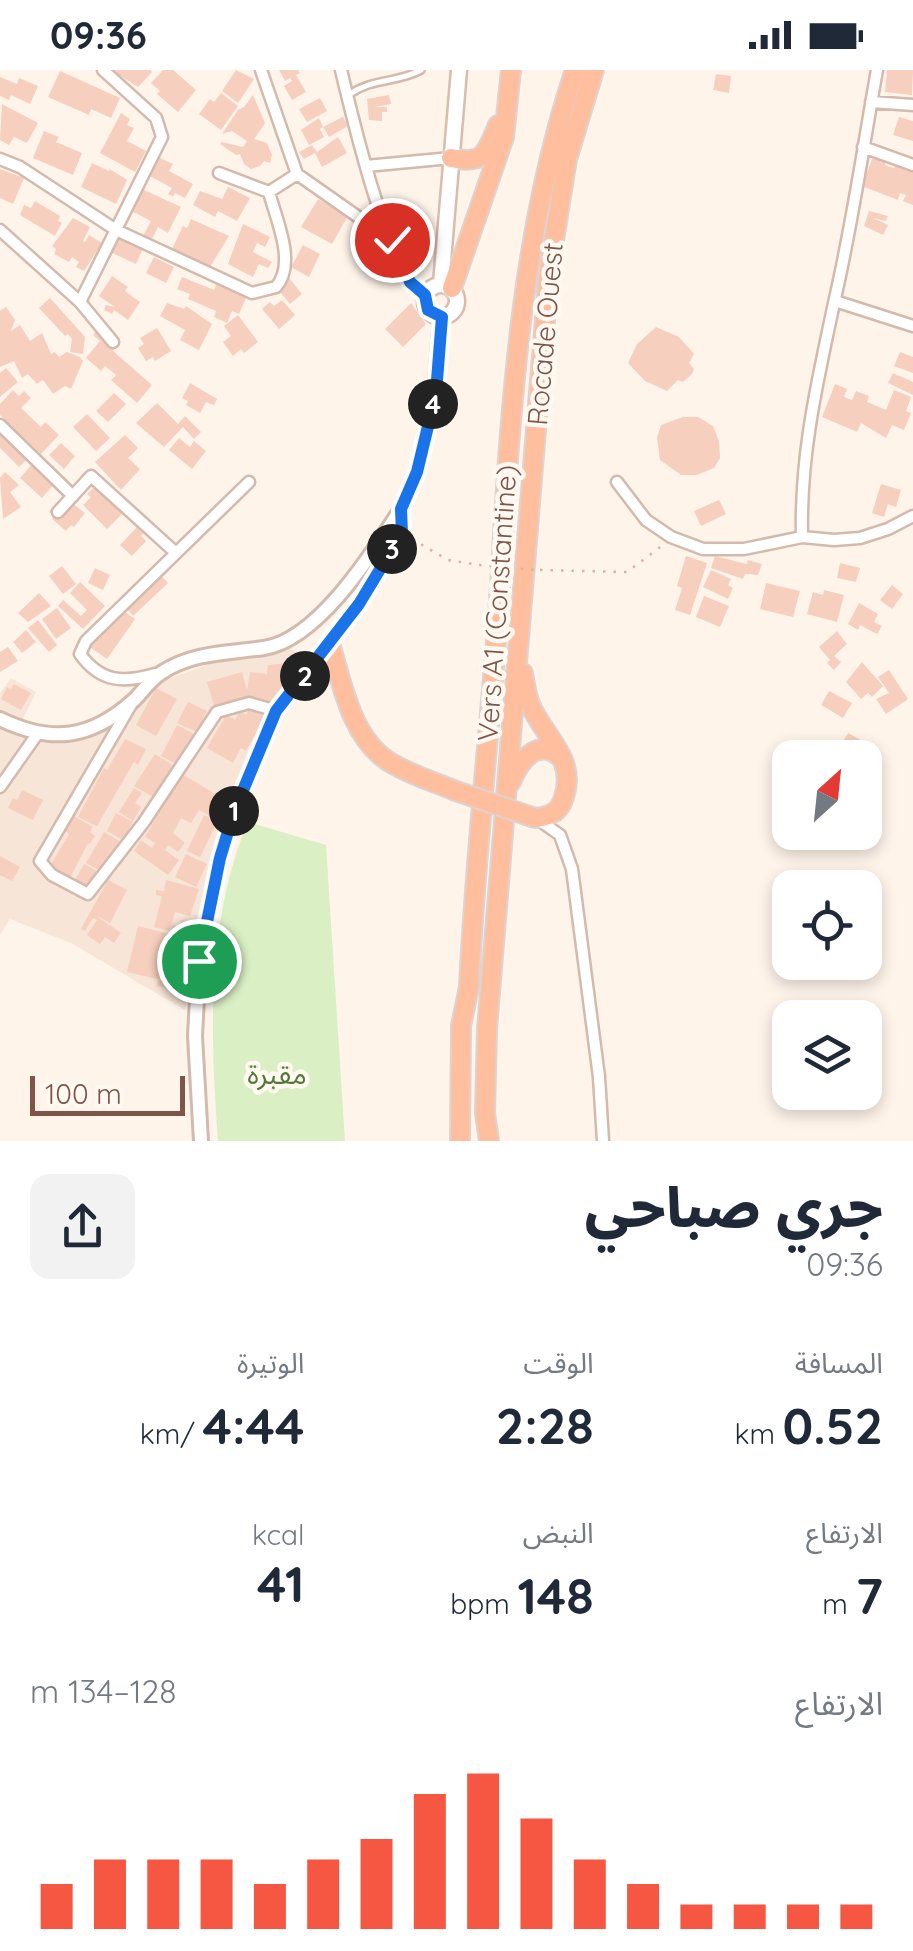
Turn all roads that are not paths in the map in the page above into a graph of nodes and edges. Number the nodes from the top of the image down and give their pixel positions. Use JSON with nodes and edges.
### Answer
{"nodes":[{"id":1,"x":102,"y":70,"type":"edge"},
{"id":2,"x":341,"y":70,"type":"edge"},
{"id":3,"x":421,"y":70,"type":"edge"},
{"id":4,"x":459,"y":70,"type":"edge"},
{"id":5,"x":508,"y":70,"type":"edge"},
{"id":6,"x":573,"y":70,"type":"edge"},
{"id":7,"x":594,"y":70,"type":"edge"},
{"id":8,"x":877,"y":70,"type":"edge"},
{"id":9,"x":263,"y":71,"type":"edge"},
{"id":10,"x":347,"y":96,"type":"junction"},
{"id":11,"x":871,"y":102,"type":"junction"},
{"id":12,"x":913,"y":105,"type":"edge"},
{"id":13,"x":502,"y":110,"type":"junction"},
{"id":14,"x":504,"y":136,"type":"junction"},
{"id":15,"x":863,"y":147,"type":"junction"},
{"id":16,"x":451,"y":158,"type":"junction"},
{"id":17,"x":0,"y":159,"type":"edge"},
{"id":18,"x":913,"y":165,"type":"edge"},
{"id":19,"x":366,"y":166,"type":"junction"},
{"id":20,"x":219,"y":173,"type":"dead end"},
{"id":21,"x":297,"y":174,"type":"junction"},
{"id":22,"x":269,"y":192,"type":"junction"},
{"id":23,"x":0,"y":230,"type":"edge"},
{"id":24,"x":116,"y":230,"type":"junction"},
{"id":25,"x":392,"y":240,"type":"junction"},
{"id":26,"x":446,"y":286,"type":"junction"},
{"id":27,"x":425,"y":295,"type":"junction"},
{"id":28,"x":835,"y":301,"type":"junction"},
{"id":29,"x":80,"y":302,"type":"junction"},
{"id":30,"x":442,"y":317,"type":"junction"},
{"id":31,"x":913,"y":326,"type":"edge"},
{"id":32,"x":113,"y":342,"type":"dead end"},
{"id":33,"x":0,"y":426,"type":"edge"},
{"id":34,"x":249,"y":482,"type":"dead end"},
{"id":35,"x":618,"y":482,"type":"dead end"},
{"id":36,"x":73,"y":496,"type":"junction"},
{"id":37,"x":401,"y":509,"type":"junction"},
{"id":38,"x":58,"y":512,"type":"dead end"},
{"id":39,"x":913,"y":516,"type":"edge"},
{"id":40,"x":802,"y":537,"type":"junction"},
{"id":41,"x":176,"y":552,"type":"junction"},
{"id":42,"x":518,"y":642,"type":"junction"},
{"id":43,"x":330,"y":644,"type":"junction"},
{"id":44,"x":160,"y":673,"type":"junction"},
{"id":45,"x":134,"y":700,"type":"junction"},
{"id":46,"x":276,"y":711,"type":"junction"},
{"id":47,"x":0,"y":719,"type":"edge"},
{"id":48,"x":38,"y":733,"type":"junction"},
{"id":49,"x":566,"y":766,"type":"junction"},
{"id":50,"x":0,"y":787,"type":"edge"},
{"id":51,"x":507,"y":797,"type":"junction"},
{"id":52,"x":561,"y":806,"type":"junction"},
{"id":53,"x":535,"y":818,"type":"junction"},
{"id":54,"x":560,"y":835,"type":"junction"},
{"id":55,"x":460,"y":1068,"type":"junction"},
{"id":56,"x":201,"y":1141,"type":"edge"},
{"id":57,"x":448,"y":1141,"type":"edge"},
{"id":58,"x":460,"y":1141,"type":"edge"},
{"id":59,"x":489,"y":1141,"type":"edge"},
{"id":60,"x":603,"y":1141,"type":"edge"}],
"edges":[{"from":1,"to":24,"type":"street"},
{"from":2,"to":10,"type":"street"},
{"from":3,"to":10,"type":"lane"},
{"from":4,"to":16,"type":"main road"},
{"from":5,"to":13,"type":"highway"},
{"from":5,"to":14,"type":"highway"},
{"from":6,"to":55,"type":"highway","name":"Vers A1 (Constantine)"},
{"from":7,"to":42,"type":"highway","name":"Rocade Ouest"},
{"from":8,"to":11,"type":"street"},
{"from":9,"to":21,"type":"street"},
{"from":10,"to":19,"type":"street"},
{"from":11,"to":12,"type":"street"},
{"from":11,"to":15,"type":"street"},
{"from":13,"to":14,"type":"highway"},
{"from":13,"to":16,"type":"highway"},
{"from":14,"to":26,"type":"highway"},
{"from":15,"to":18,"type":"street"},
{"from":15,"to":28,"type":"street"},
{"from":16,"to":19,"type":"street"},
{"from":16,"to":26,"type":"main road"},
{"from":17,"to":24,"type":"street"},
{"from":19,"to":25,"type":"street"},
{"from":20,"to":22,"type":"street"},
{"from":21,"to":22,"type":"street"},
{"from":21,"to":25,"type":"street"},
{"from":22,"to":24,"type":"street"},
{"from":23,"to":29,"type":"street"},
{"from":24,"to":29,"type":"street"},
{"from":25,"to":27,"type":"street"},
{"from":26,"to":27,"type":"main road"},
{"from":26,"to":30,"type":"main road"},
{"from":27,"to":30,"type":"main road"},
{"from":28,"to":31,"type":"street"},
{"from":28,"to":40,"type":"street"},
{"from":29,"to":32,"type":"street"},
{"from":30,"to":37,"type":"street"},
{"from":33,"to":36,"type":"street"},
{"from":34,"to":41,"type":"street"},
{"from":35,"to":40,"type":"street"},
{"from":36,"to":38,"type":"street"},
{"from":36,"to":41,"type":"street"},
{"from":37,"to":43,"type":"street"},
{"from":37,"to":44,"type":"street"},
{"from":39,"to":40,"type":"street"},
{"from":41,"to":44,"type":"street"},
{"from":42,"to":49,"type":"highway"},
{"from":42,"to":51,"type":"highway","name":"Rocade Ouest"},
{"from":43,"to":46,"type":"street"},
{"from":43,"to":53,"type":"highway","bridge":true},
{"from":44,"to":45,"type":"street"},
{"from":45,"to":46,"type":"street"},
{"from":45,"to":48,"type":"street"},
{"from":46,"to":56,"type":"street"},
{"from":47,"to":48,"type":"street"},
{"from":48,"to":50,"type":"street"},
{"from":49,"to":51,"type":"highway"},
{"from":49,"to":52,"type":"highway"},
{"from":51,"to":59,"type":"highway","name":"Rocade Ouest"},
{"from":52,"to":53,"type":"highway"},
{"from":52,"to":54,"type":"street"},
{"from":53,"to":54,"type":"street"},
{"from":54,"to":60,"type":"street"},
{"from":55,"to":57,"type":"highway"},
{"from":55,"to":58,"type":"highway","name":"Vers A1 (Constantine)"}]}
